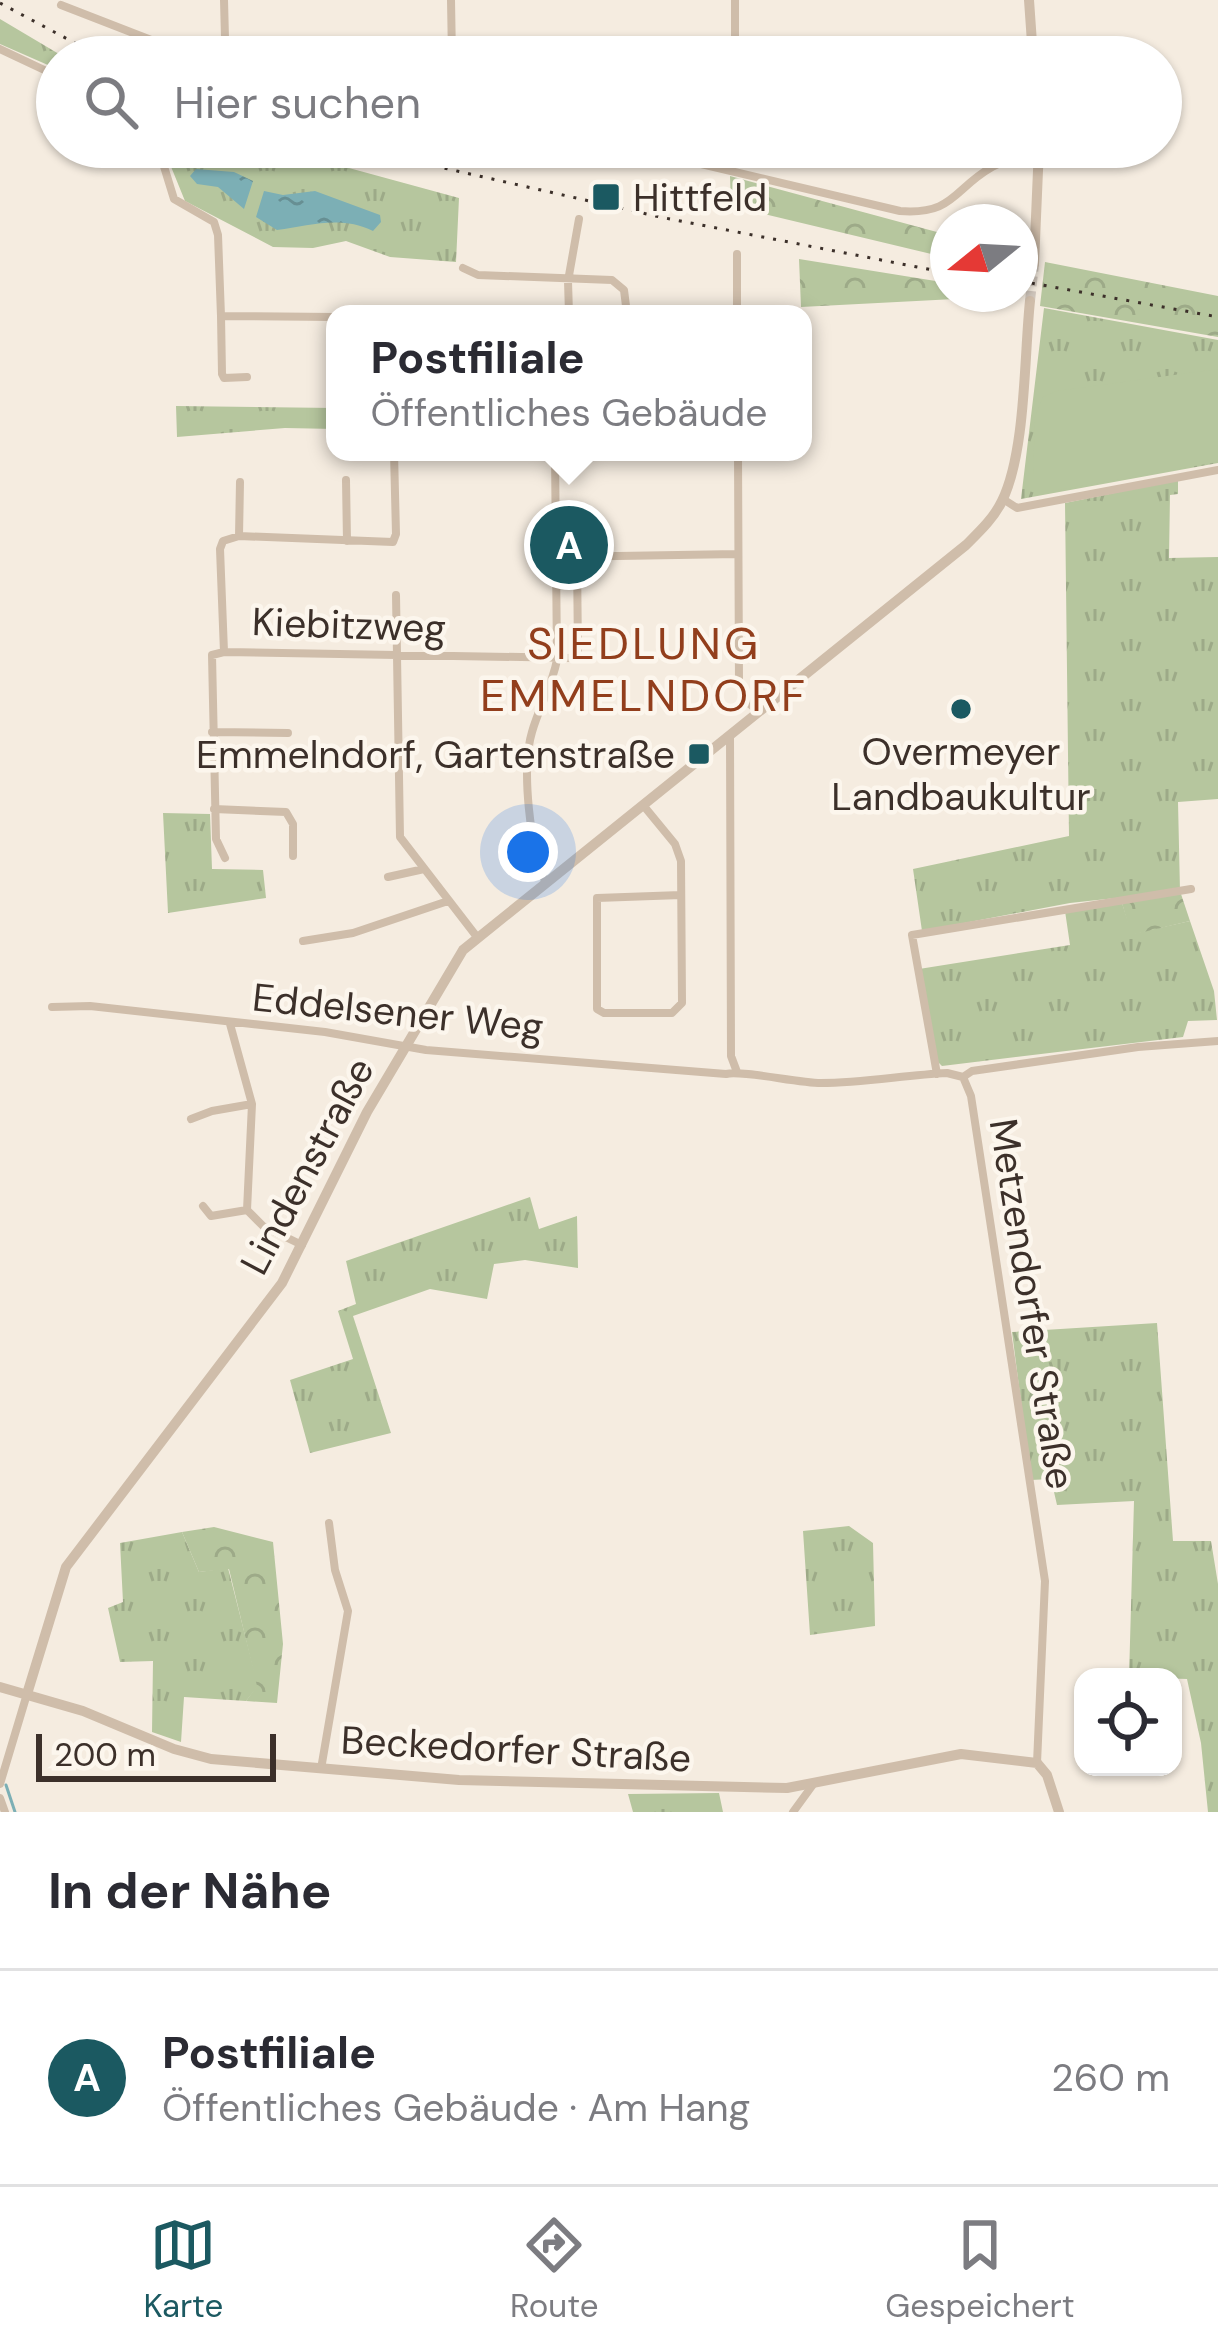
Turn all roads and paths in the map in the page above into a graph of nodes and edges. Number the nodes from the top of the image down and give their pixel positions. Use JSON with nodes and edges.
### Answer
{"nodes":[{"id":1,"x":224,"y":0,"type":"edge"},
{"id":2,"x":452,"y":0,"type":"edge"},
{"id":3,"x":735,"y":0,"type":"edge"},
{"id":4,"x":1029,"y":0,"type":"edge"},
{"id":5,"x":61,"y":5,"type":"dead end"},
{"id":6,"x":141,"y":36,"type":"edge"},
{"id":7,"x":225,"y":36,"type":"edge"},
{"id":8,"x":452,"y":36,"type":"edge"},
{"id":9,"x":735,"y":36,"type":"edge"},
{"id":10,"x":1032,"y":36,"type":"edge"},
{"id":11,"x":0,"y":49,"type":"edge"},
{"id":12,"x":36,"y":66,"type":"edge"},
{"id":13,"x":164,"y":168,"type":"edge"},
{"id":14,"x":728,"y":168,"type":"edge"},
{"id":15,"x":991,"y":168,"type":"edge"},
{"id":16,"x":1038,"y":168,"type":"edge"},
{"id":17,"x":1037,"y":204,"type":"edge"},
{"id":18,"x":579,"y":219,"type":"dead end"},
{"id":19,"x":737,"y":254,"type":"dead end"},
{"id":20,"x":463,"y":268,"type":"dead end"},
{"id":21,"x":568,"y":281,"type":"junction"},
{"id":22,"x":569,"y":305,"type":"edge"},
{"id":23,"x":626,"y":305,"type":"edge"},
{"id":24,"x":736,"y":305,"type":"edge"},
{"id":25,"x":1029,"y":312,"type":"tunnel mouth"},
{"id":26,"x":220,"y":316,"type":"junction"},
{"id":27,"x":326,"y":317,"type":"edge"},
{"id":28,"x":247,"y":377,"type":"dead end"},
{"id":29,"x":394,"y":461,"type":"edge"},
{"id":30,"x":556,"y":461,"type":"edge"},
{"id":31,"x":738,"y":461,"type":"edge"},
{"id":32,"x":1218,"y":470,"type":"edge"},
{"id":33,"x":346,"y":480,"type":"dead end"},
{"id":34,"x":239,"y":482,"type":"dead end"},
{"id":35,"x":1003,"y":499,"type":"junction"},
{"id":36,"x":239,"y":536,"type":"junction"},
{"id":37,"x":347,"y":541,"type":"junction"},
{"id":38,"x":739,"y":554,"type":"junction"},
{"id":39,"x":556,"y":556,"type":"junction"},
{"id":40,"x":577,"y":557,"type":"junction"},
{"id":41,"x":396,"y":595,"type":"dead end"},
{"id":42,"x":224,"y":652,"type":"junction"},
{"id":43,"x":395,"y":658,"type":"junction"},
{"id":44,"x":557,"y":660,"type":"junction"},
{"id":45,"x":760,"y":713,"type":"junction"},
{"id":46,"x":212,"y":732,"type":"junction"},
{"id":47,"x":287,"y":733,"type":"dead end"},
{"id":48,"x":730,"y":737,"type":"junction"},
{"id":49,"x":643,"y":805,"type":"junction"},
{"id":50,"x":214,"y":809,"type":"junction"},
{"id":51,"x":293,"y":856,"type":"dead end"},
{"id":52,"x":224,"y":858,"type":"dead end"},
{"id":53,"x":424,"y":869,"type":"junction"},
{"id":54,"x":388,"y":877,"type":"dead end"},
{"id":55,"x":546,"y":883,"type":"junction"},
{"id":56,"x":1191,"y":889,"type":"dead end"},
{"id":57,"x":681,"y":895,"type":"junction"},
{"id":58,"x":448,"y":901,"type":"junction"},
{"id":59,"x":477,"y":937,"type":"junction"},
{"id":60,"x":303,"y":941,"type":"dead end"},
{"id":61,"x":52,"y":1006,"type":"dead end"},
{"id":62,"x":230,"y":1024,"type":"junction"},
{"id":63,"x":1218,"y":1042,"type":"edge"},
{"id":64,"x":404,"y":1047,"type":"junction"},
{"id":65,"x":736,"y":1072,"type":"junction"},
{"id":66,"x":937,"y":1074,"type":"junction"},
{"id":67,"x":963,"y":1077,"type":"junction"},
{"id":68,"x":252,"y":1104,"type":"junction"},
{"id":69,"x":190,"y":1119,"type":"dead end"},
{"id":70,"x":203,"y":1206,"type":"dead end"},
{"id":71,"x":247,"y":1210,"type":"junction"},
{"id":72,"x":304,"y":1246,"type":"junction"},
{"id":73,"x":329,"y":1522,"type":"dead end"},
{"id":74,"x":0,"y":1688,"type":"edge"},
{"id":75,"x":27,"y":1694,"type":"junction"},
{"id":76,"x":1037,"y":1763,"type":"junction"},
{"id":77,"x":321,"y":1770,"type":"junction"},
{"id":78,"x":0,"y":1784,"type":"edge"},
{"id":79,"x":812,"y":1786,"type":"junction"},
{"id":80,"x":0,"y":1798,"type":"edge"},
{"id":81,"x":5,"y":1812,"type":"edge"},
{"id":82,"x":793,"y":1812,"type":"edge"},
{"id":83,"x":1059,"y":1812,"type":"edge"}],
"edges":[{"from":1,"to":7,"type":"street"},
{"from":2,"to":8,"type":"street"},
{"from":3,"to":9,"type":"street"},
{"from":4,"to":10,"type":"street"},
{"from":5,"to":6,"type":"street"},
{"from":11,"to":12,"type":"street"},
{"from":13,"to":26,"type":"street"},
{"from":14,"to":15,"type":"street"},
{"from":16,"to":17,"type":"street"},
{"from":18,"to":21,"type":"street"},
{"from":19,"to":24,"type":"street"},
{"from":20,"to":21,"type":"street"},
{"from":21,"to":22,"type":"street"},
{"from":21,"to":23,"type":"street"},
{"from":25,"to":35,"type":"street"},
{"from":26,"to":27,"type":"street"},
{"from":26,"to":28,"type":"street"},
{"from":29,"to":37,"type":"street"},
{"from":30,"to":39,"type":"street"},
{"from":31,"to":38,"type":"street"},
{"from":32,"to":35,"type":"street"},
{"from":33,"to":37,"type":"street"},
{"from":34,"to":36,"type":"street"},
{"from":35,"to":45,"type":"street","name":"Lindenstraße"},
{"from":36,"to":37,"type":"street"},
{"from":36,"to":42,"type":"street"},
{"from":38,"to":40,"type":"street"},
{"from":38,"to":45,"type":"street"},
{"from":39,"to":40,"type":"street"},
{"from":39,"to":44,"type":"street"},
{"from":40,"to":44,"type":"street"},
{"from":41,"to":43,"type":"street"},
{"from":42,"to":43,"type":"street","name":"Kiebitzweg"},
{"from":42,"to":46,"type":"street","name":"Kiebitzweg"},
{"from":43,"to":44,"type":"street","name":"Kiebitzweg"},
{"from":43,"to":53,"type":"street"},
{"from":44,"to":55,"type":"street"},
{"from":45,"to":48,"type":"street","name":"Lindenstraße"},
{"from":46,"to":47,"type":"street"},
{"from":46,"to":50,"type":"street"},
{"from":48,"to":49,"type":"street","name":"Lindenstraße"},
{"from":48,"to":65,"type":"street"},
{"from":49,"to":55,"type":"street","name":"Lindenstraße"},
{"from":49,"to":57,"type":"street"},
{"from":50,"to":51,"type":"street"},
{"from":50,"to":52,"type":"street"},
{"from":53,"to":54,"type":"street"},
{"from":53,"to":58,"type":"street"},
{"from":55,"to":59,"type":"street","name":"Lindenstraße"},
{"from":56,"to":66,"type":"street"},
{"from":57,"to":57,"type":"street"},
{"from":58,"to":59,"type":"street"},
{"from":58,"to":60,"type":"street"},
{"from":59,"to":64,"type":"street","name":"Lindenstraße"},
{"from":61,"to":62,"type":"street","name":"Eddelsener Weg"},
{"from":62,"to":64,"type":"street","name":"Eddelsener Weg"},
{"from":62,"to":68,"type":"street"},
{"from":63,"to":67,"type":"street"},
{"from":64,"to":65,"type":"street","name":"Eddelsener Weg"},
{"from":64,"to":72,"type":"street","name":"Lindenstraße"},
{"from":65,"to":66,"type":"street","name":"Metzendorfer Straße"},
{"from":66,"to":67,"type":"street","name":"Metzendorfer Straße"},
{"from":67,"to":76,"type":"street","name":"Metzendorfer Straße"},
{"from":68,"to":69,"type":"street"},
{"from":68,"to":71,"type":"street"},
{"from":70,"to":71,"type":"street"},
{"from":71,"to":72,"type":"street"},
{"from":72,"to":75,"type":"street","name":"Lindenstraße"},
{"from":73,"to":77,"type":"street"},
{"from":74,"to":75,"type":"street","name":"Beckedorfer Straße"},
{"from":75,"to":77,"type":"street","name":"Beckedorfer Straße"},
{"from":75,"to":78,"type":"street"},
{"from":76,"to":79,"type":"street","name":"Beckedorfer Straße"},
{"from":76,"to":83,"type":"street","name":"Metzendorfer Straße"},
{"from":77,"to":79,"type":"street","name":"Beckedorfer Straße"},
{"from":79,"to":82,"type":"street"},
{"from":80,"to":81,"type":"street"}]}
